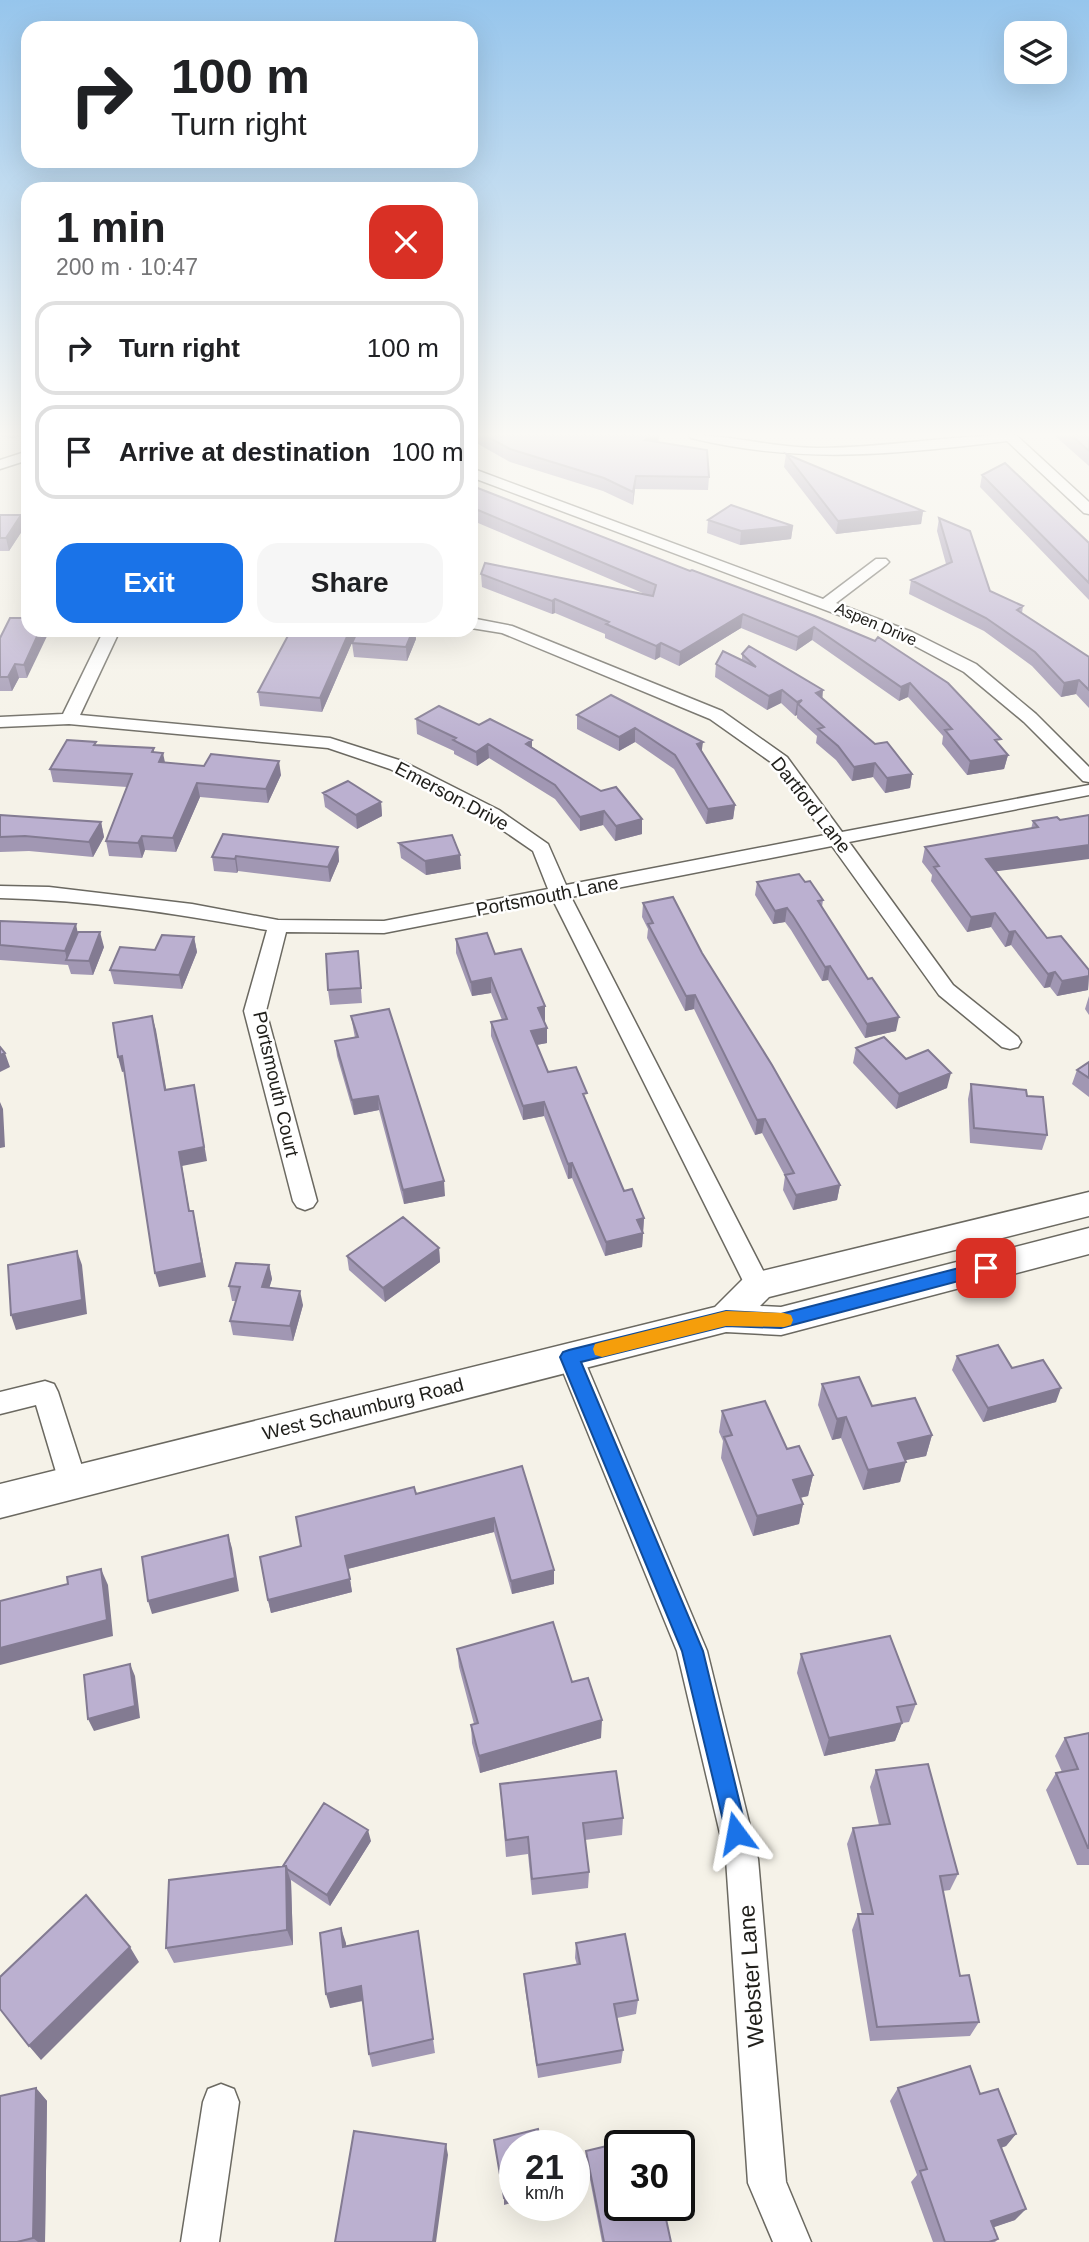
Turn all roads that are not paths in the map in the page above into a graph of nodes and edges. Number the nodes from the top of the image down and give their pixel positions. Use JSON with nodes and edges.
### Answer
{"nodes":[{"id":1,"x":655,"y":540,"type":"edge"},
{"id":2,"x":881,"y":562,"type":"dead end"},
{"id":3,"x":827,"y":603,"type":"junction"},
{"id":4,"x":478,"y":623,"type":"edge"},
{"id":5,"x":109,"y":637,"type":"edge"},
{"id":6,"x":69,"y":719,"type":"junction"},
{"id":7,"x":0,"y":722,"type":"edge"},
{"id":8,"x":1089,"y":777,"type":"edge"},
{"id":9,"x":1089,"y":790,"type":"edge"},
{"id":10,"x":839,"y":838,"type":"junction"},
{"id":11,"x":0,"y":892,"type":"edge"},
{"id":12,"x":560,"y":894,"type":"junction"},
{"id":13,"x":278,"y":926,"type":"junction"},
{"id":14,"x":1010,"y":1042,"type":"dead end"},
{"id":15,"x":305,"y":1202,"type":"dead end"},
{"id":16,"x":1089,"y":1204,"type":"edge"},
{"id":17,"x":1089,"y":1241,"type":"edge"},
{"id":18,"x":758,"y":1286,"type":"junction"},
{"id":19,"x":726,"y":1318,"type":"junction"},
{"id":20,"x":569,"y":1357,"type":"junction"},
{"id":21,"x":0,"y":1403,"type":"edge"},
{"id":22,"x":73,"y":1482,"type":"junction"},
{"id":23,"x":0,"y":1501,"type":"edge"},
{"id":24,"x":221,"y":2102,"type":"dead end"},
{"id":25,"x":200,"y":2242,"type":"edge"},
{"id":26,"x":792,"y":2242,"type":"edge"}],
"edges":[{"from":1,"to":3,"type":"street","name":"Aspen Drive"},
{"from":2,"to":3,"type":"street"},
{"from":3,"to":8,"type":"street","name":"Aspen Drive"},
{"from":4,"to":10,"type":"street","name":"Dartford Lane"},
{"from":5,"to":6,"type":"street"},
{"from":6,"to":7,"type":"street","name":"Emerson Drive"},
{"from":6,"to":12,"type":"street","name":"Emerson Drive"},
{"from":9,"to":10,"type":"street","name":"Portsmouth Lane"},
{"from":10,"to":12,"type":"street","name":"Portsmouth Lane"},
{"from":10,"to":14,"type":"street","name":"Dartford Lane"},
{"from":11,"to":13,"type":"street","name":"Portsmouth Lane"},
{"from":12,"to":13,"type":"street","name":"Portsmouth Lane"},
{"from":12,"to":18,"type":"street","name":"Emerson Drive"},
{"from":13,"to":15,"type":"street","name":"Portsmouth Court"},
{"from":16,"to":18,"type":"main road"},
{"from":17,"to":19,"type":"main road","name":"West Schaumburg Road"},
{"from":18,"to":19,"type":"main road"},
{"from":19,"to":20,"type":"main road","name":"West Schaumburg Road"},
{"from":20,"to":22,"type":"main road","name":"West Schaumburg Road"},
{"from":20,"to":26,"type":"street","name":"Webster Lane"},
{"from":21,"to":22,"type":"street"},
{"from":22,"to":23,"type":"main road","name":"West Schaumburg Road"},
{"from":24,"to":25,"type":"street"}]}
